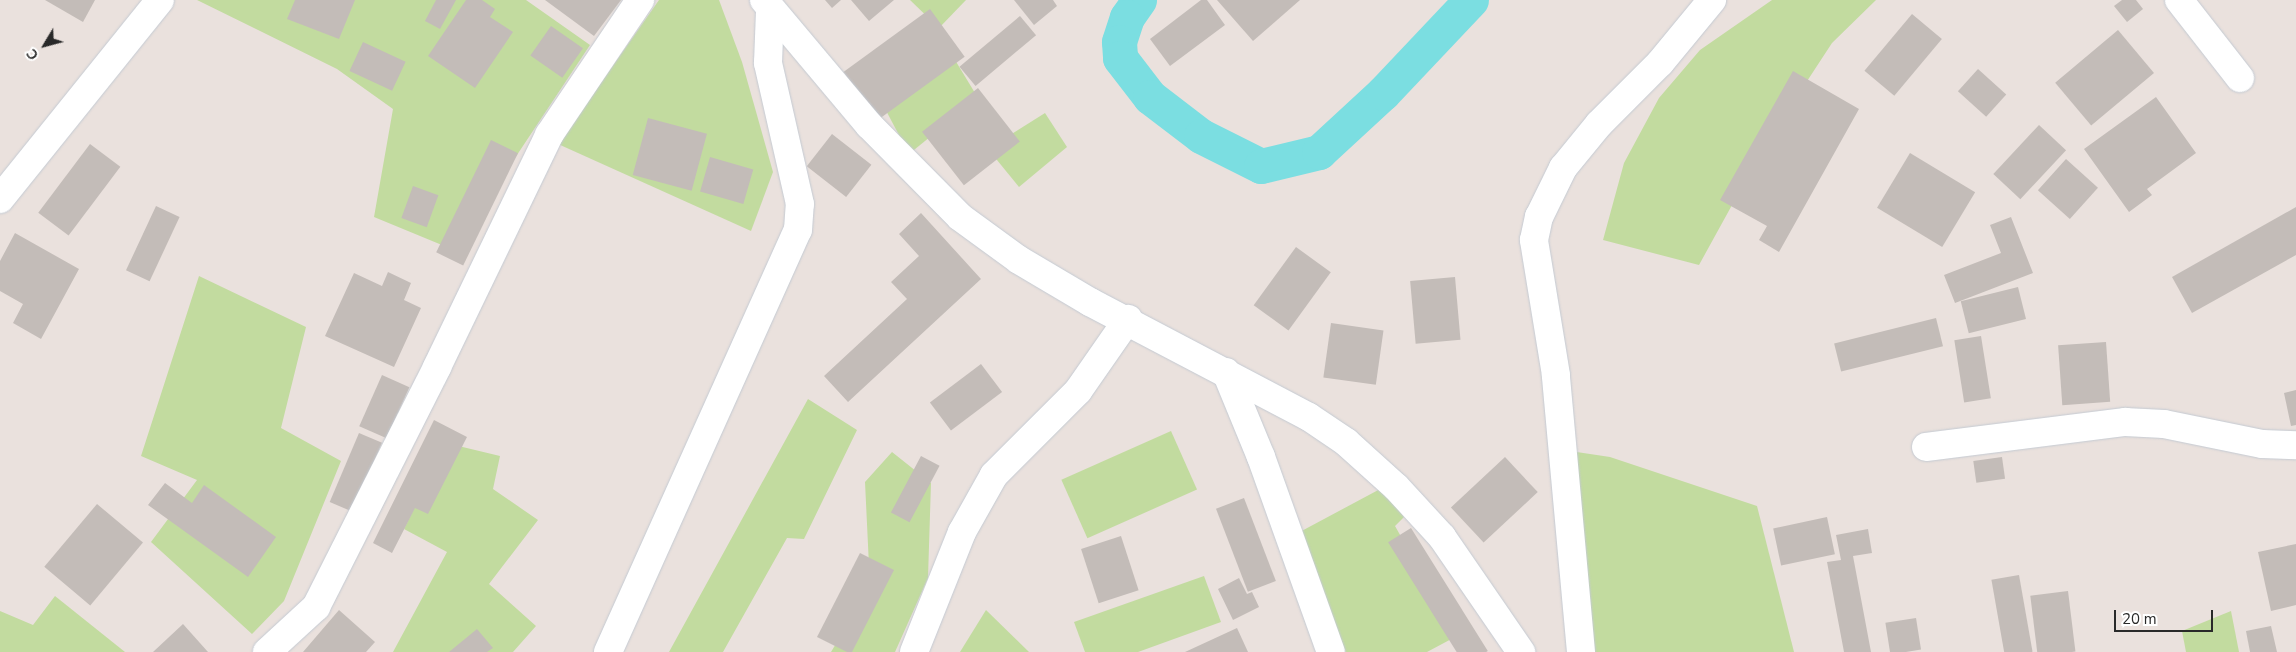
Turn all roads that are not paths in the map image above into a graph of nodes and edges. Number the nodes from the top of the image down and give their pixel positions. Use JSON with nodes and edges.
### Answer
{"nodes":[{"id":1,"x":160,"y":0,"type":"edge"},
{"id":2,"x":640,"y":0,"type":"edge"},
{"id":3,"x":1712,"y":0,"type":"edge"},
{"id":4,"x":2179,"y":0,"type":"edge"},
{"id":5,"x":767,"y":5,"type":"edge"},
{"id":6,"x":2240,"y":78,"type":"dead end"},
{"id":7,"x":0,"y":199,"type":"edge"},
{"id":8,"x":1128,"y":319,"type":"junction"},
{"id":9,"x":1226,"y":372,"type":"junction"},
{"id":10,"x":2296,"y":445,"type":"edge"},
{"id":11,"x":1926,"y":447,"type":"dead end"},
{"id":12,"x":267,"y":652,"type":"edge"},
{"id":13,"x":608,"y":652,"type":"edge"},
{"id":14,"x":914,"y":652,"type":"edge"},
{"id":15,"x":1331,"y":652,"type":"edge"},
{"id":16,"x":1522,"y":652,"type":"edge"},
{"id":17,"x":1581,"y":652,"type":"edge"}],
"edges":[{"from":1,"to":7,"type":"lane"},
{"from":2,"to":12,"type":"lane"},
{"from":3,"to":17,"type":"lane"},
{"from":4,"to":6,"type":"lane"},
{"from":5,"to":8,"type":"lane"},
{"from":5,"to":13,"type":"lane"},
{"from":8,"to":9,"type":"lane"},
{"from":8,"to":14,"type":"lane"},
{"from":9,"to":15,"type":"lane"},
{"from":9,"to":16,"type":"lane"},
{"from":10,"to":11,"type":"lane"}]}
